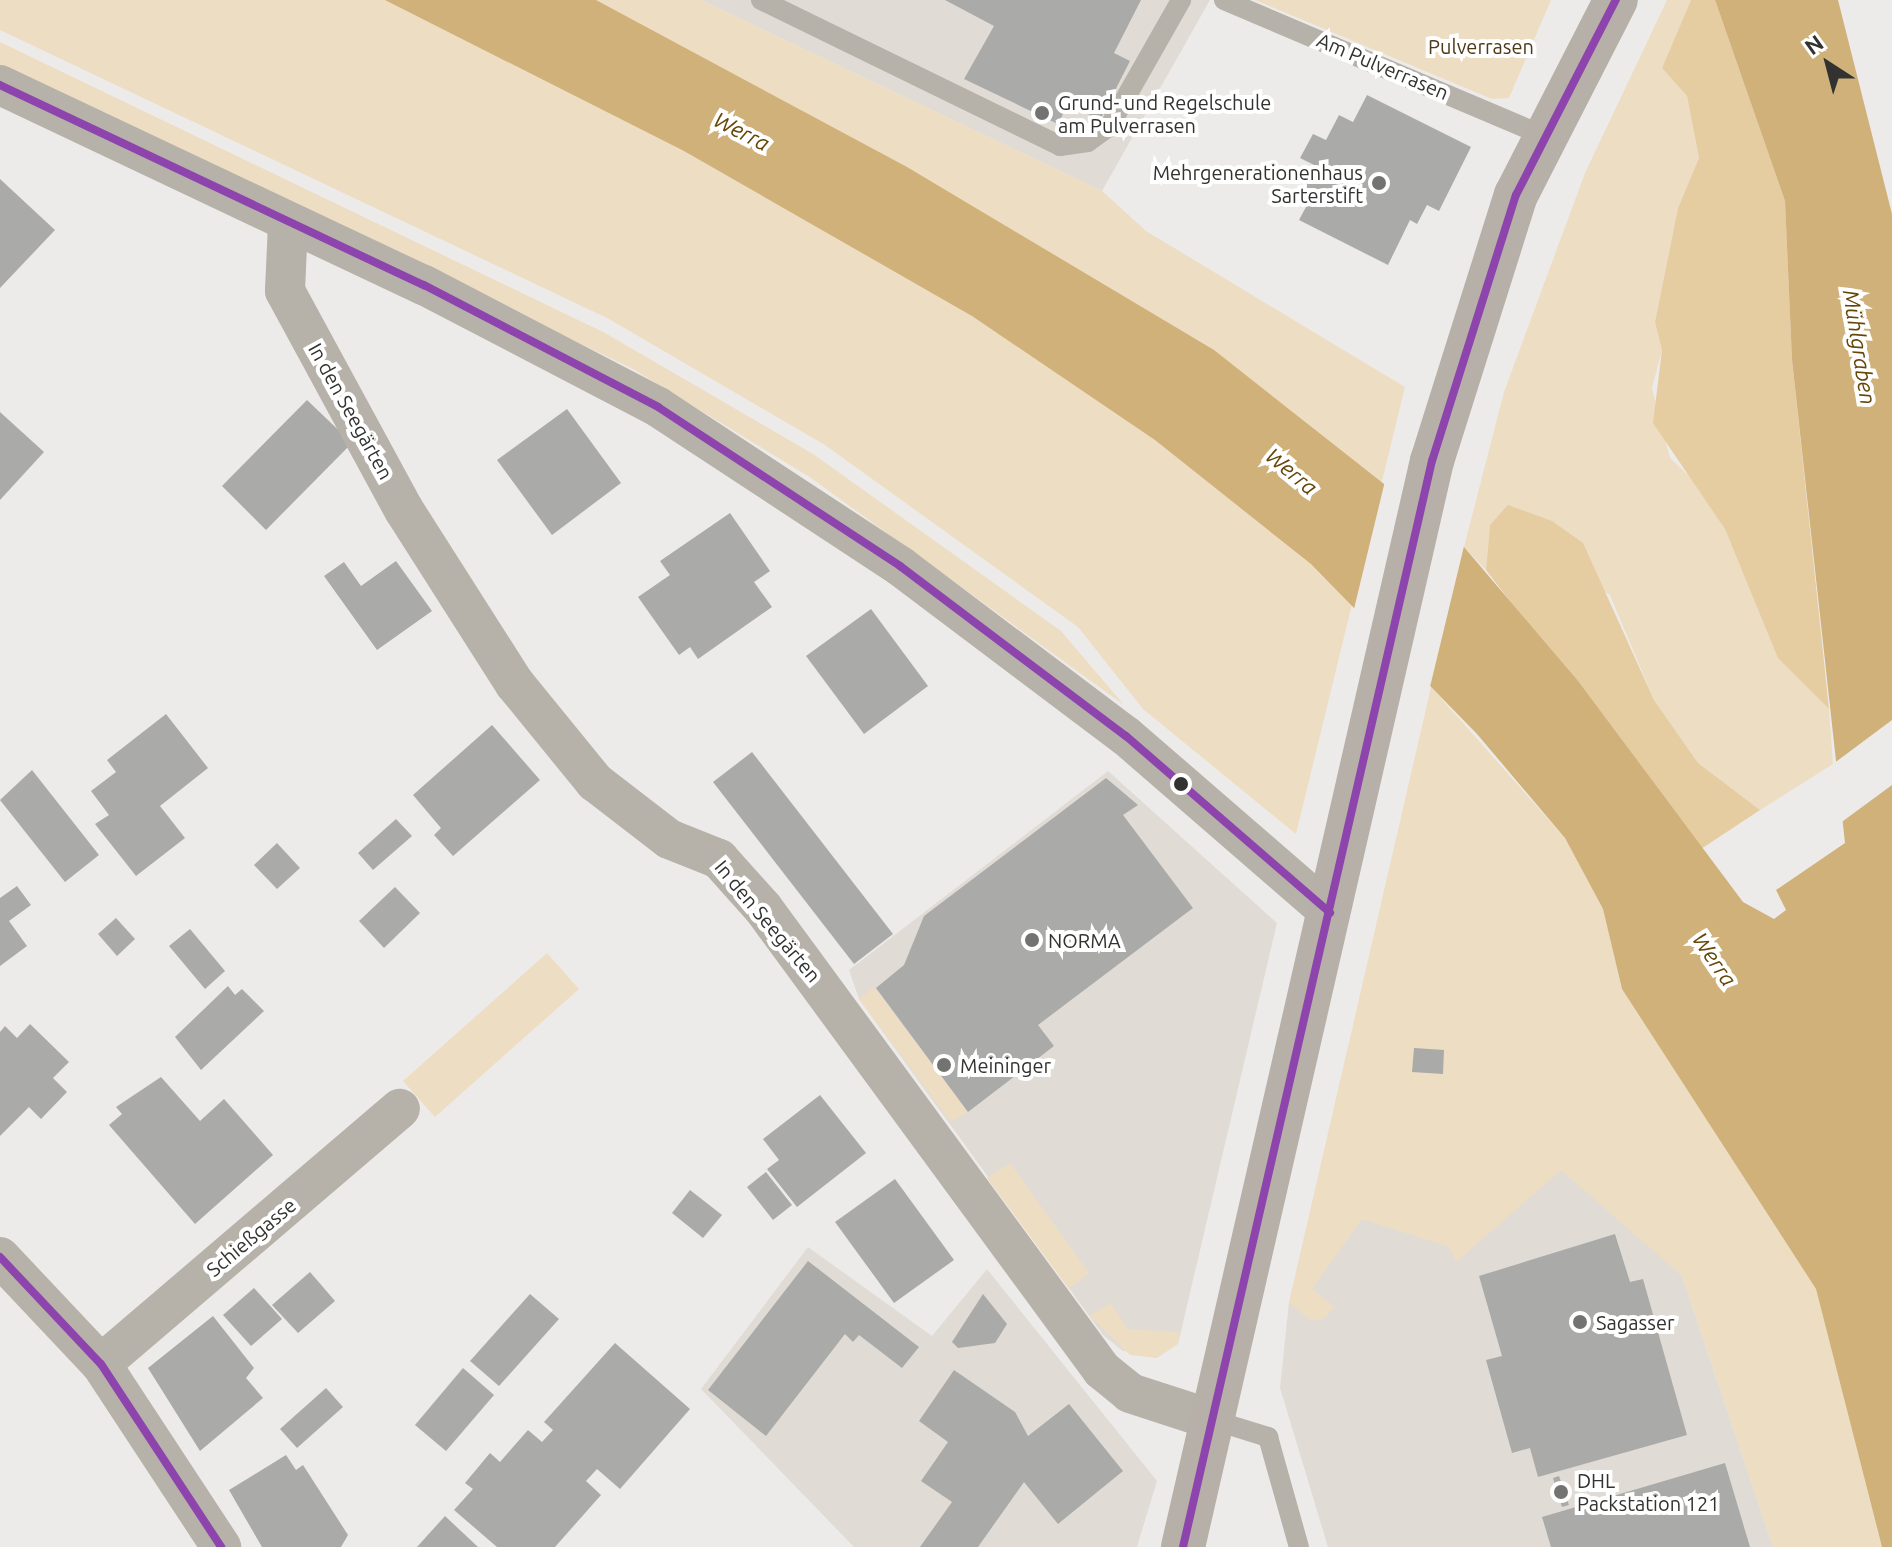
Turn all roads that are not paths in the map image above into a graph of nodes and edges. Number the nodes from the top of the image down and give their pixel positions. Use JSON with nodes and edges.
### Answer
{"nodes":[{"id":1,"x":761,"y":0,"type":"edge"},
{"id":2,"x":1181,"y":0,"type":"edge"},
{"id":3,"x":1224,"y":0,"type":"edge"},
{"id":4,"x":1616,"y":0,"type":"edge"},
{"id":5,"x":0,"y":85,"type":"edge"},
{"id":6,"x":1542,"y":135,"type":"junction"},
{"id":7,"x":288,"y":224,"type":"junction"},
{"id":8,"x":1336,"y":881,"type":"junction"},
{"id":9,"x":400,"y":1109,"type":"dead end"},
{"id":10,"x":0,"y":1257,"type":"edge"},
{"id":11,"x":101,"y":1364,"type":"junction"},
{"id":12,"x":1213,"y":1420,"type":"junction"},
{"id":13,"x":221,"y":1547,"type":"edge"},
{"id":14,"x":1183,"y":1547,"type":"edge"},
{"id":15,"x":1299,"y":1547,"type":"edge"}],
"edges":[{"from":1,"to":2,"type":"lane"},
{"from":3,"to":6,"type":"lane","name":"Am Pulverrasen"},
{"from":4,"to":6,"type":"main road"},
{"from":5,"to":7,"type":"street"},
{"from":6,"to":8,"type":"main road"},
{"from":7,"to":8,"type":"street"},
{"from":7,"to":12,"type":"street","name":"In den Seegärten"},
{"from":8,"to":12,"type":"main road"},
{"from":9,"to":11,"type":"street","name":"Schießgasse"},
{"from":10,"to":11,"type":"street"},
{"from":11,"to":13,"type":"street"},
{"from":12,"to":14,"type":"main road"},
{"from":12,"to":15,"type":"lane"}]}
